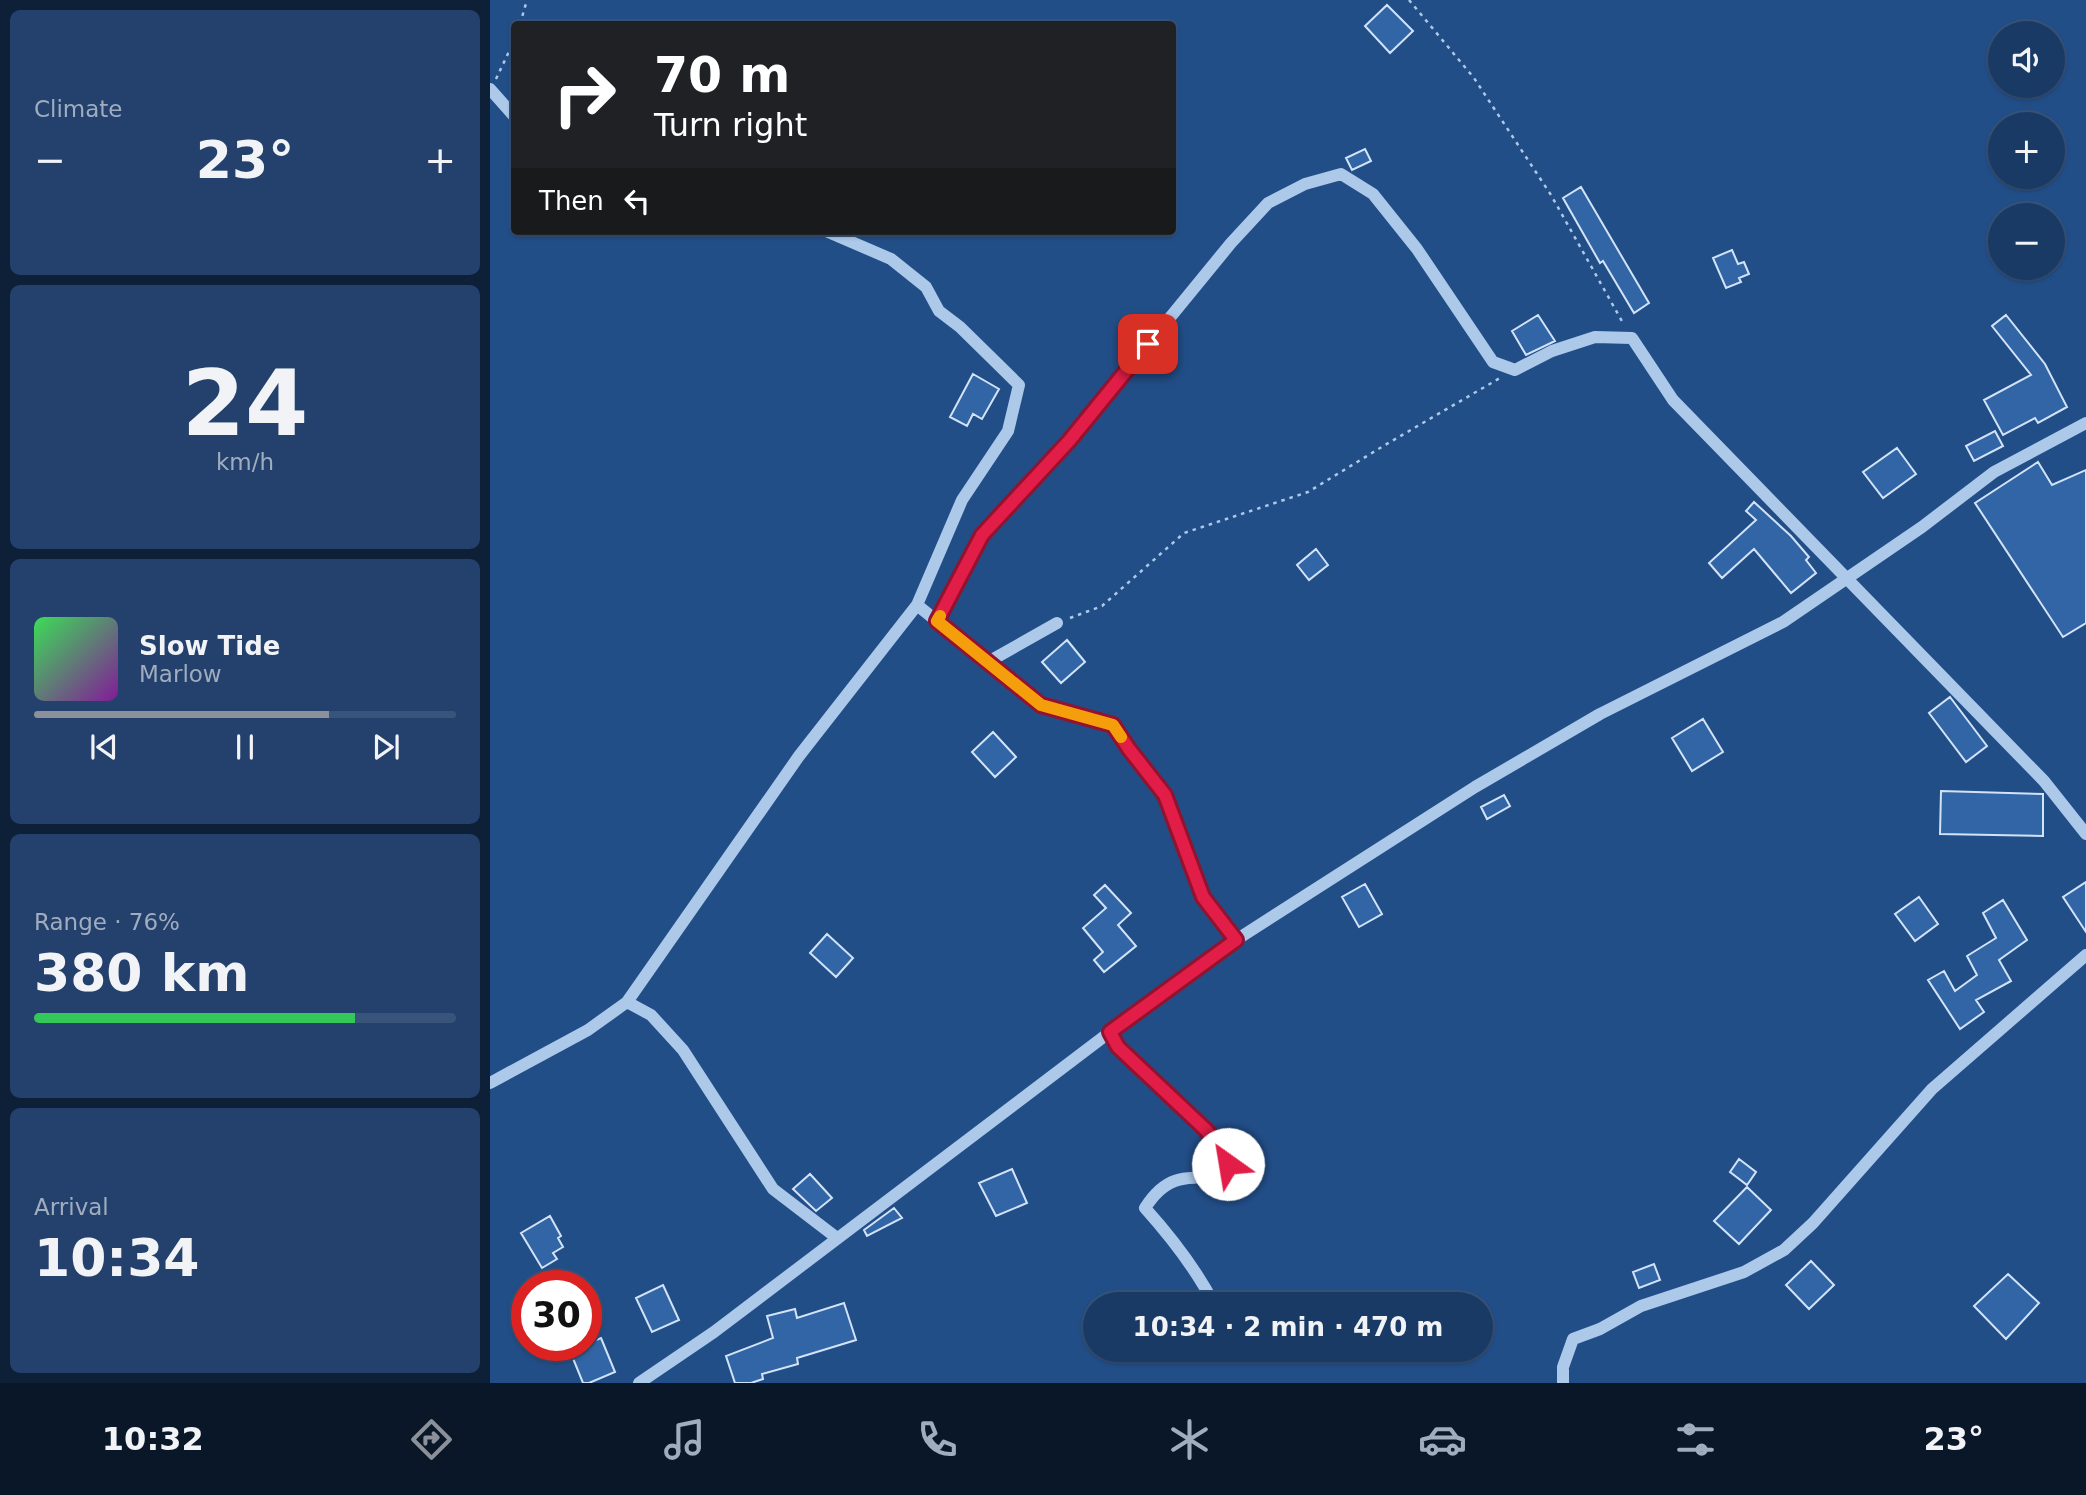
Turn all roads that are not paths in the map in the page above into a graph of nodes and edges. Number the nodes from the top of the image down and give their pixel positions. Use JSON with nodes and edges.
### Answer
{"nodes":[{"id":1,"x":493,"y":85,"type":"edge"},
{"id":2,"x":511,"y":112,"type":"edge"},
{"id":3,"x":835,"y":235,"type":"edge"},
{"id":4,"x":2086,"y":423,"type":"edge"},
{"id":5,"x":1847,"y":580,"type":"junction"},
{"id":6,"x":917,"y":605,"type":"junction"},
{"id":7,"x":937,"y":621,"type":"junction"},
{"id":8,"x":1057,"y":623,"type":"road end"},
{"id":9,"x":988,"y":662,"type":"junction"},
{"id":10,"x":2086,"y":834,"type":"edge"},
{"id":11,"x":1236,"y":940,"type":"junction"},
{"id":12,"x":2086,"y":955,"type":"edge"},
{"id":13,"x":628,"y":1002,"type":"junction"},
{"id":14,"x":1110,"y":1032,"type":"junction"},
{"id":15,"x":490,"y":1083,"type":"edge"},
{"id":16,"x":837,"y":1238,"type":"junction"},
{"id":17,"x":1208,"y":1292,"type":"edge"},
{"id":18,"x":639,"y":1383,"type":"edge"},
{"id":19,"x":1563,"y":1383,"type":"edge"}],
"edges":[{"from":1,"to":2,"type":"street"},
{"from":3,"to":6,"type":"street"},
{"from":4,"to":5,"type":"street"},
{"from":5,"to":7,"type":"street"},
{"from":5,"to":10,"type":"street"},
{"from":5,"to":11,"type":"street"},
{"from":6,"to":7,"type":"street"},
{"from":6,"to":13,"type":"street"},
{"from":7,"to":9,"type":"street"},
{"from":8,"to":9,"type":"street"},
{"from":9,"to":11,"type":"street"},
{"from":11,"to":14,"type":"street"},
{"from":12,"to":19,"type":"street"},
{"from":13,"to":15,"type":"street"},
{"from":13,"to":16,"type":"street"},
{"from":14,"to":16,"type":"street"},
{"from":14,"to":17,"type":"street"},
{"from":16,"to":18,"type":"street"}]}
